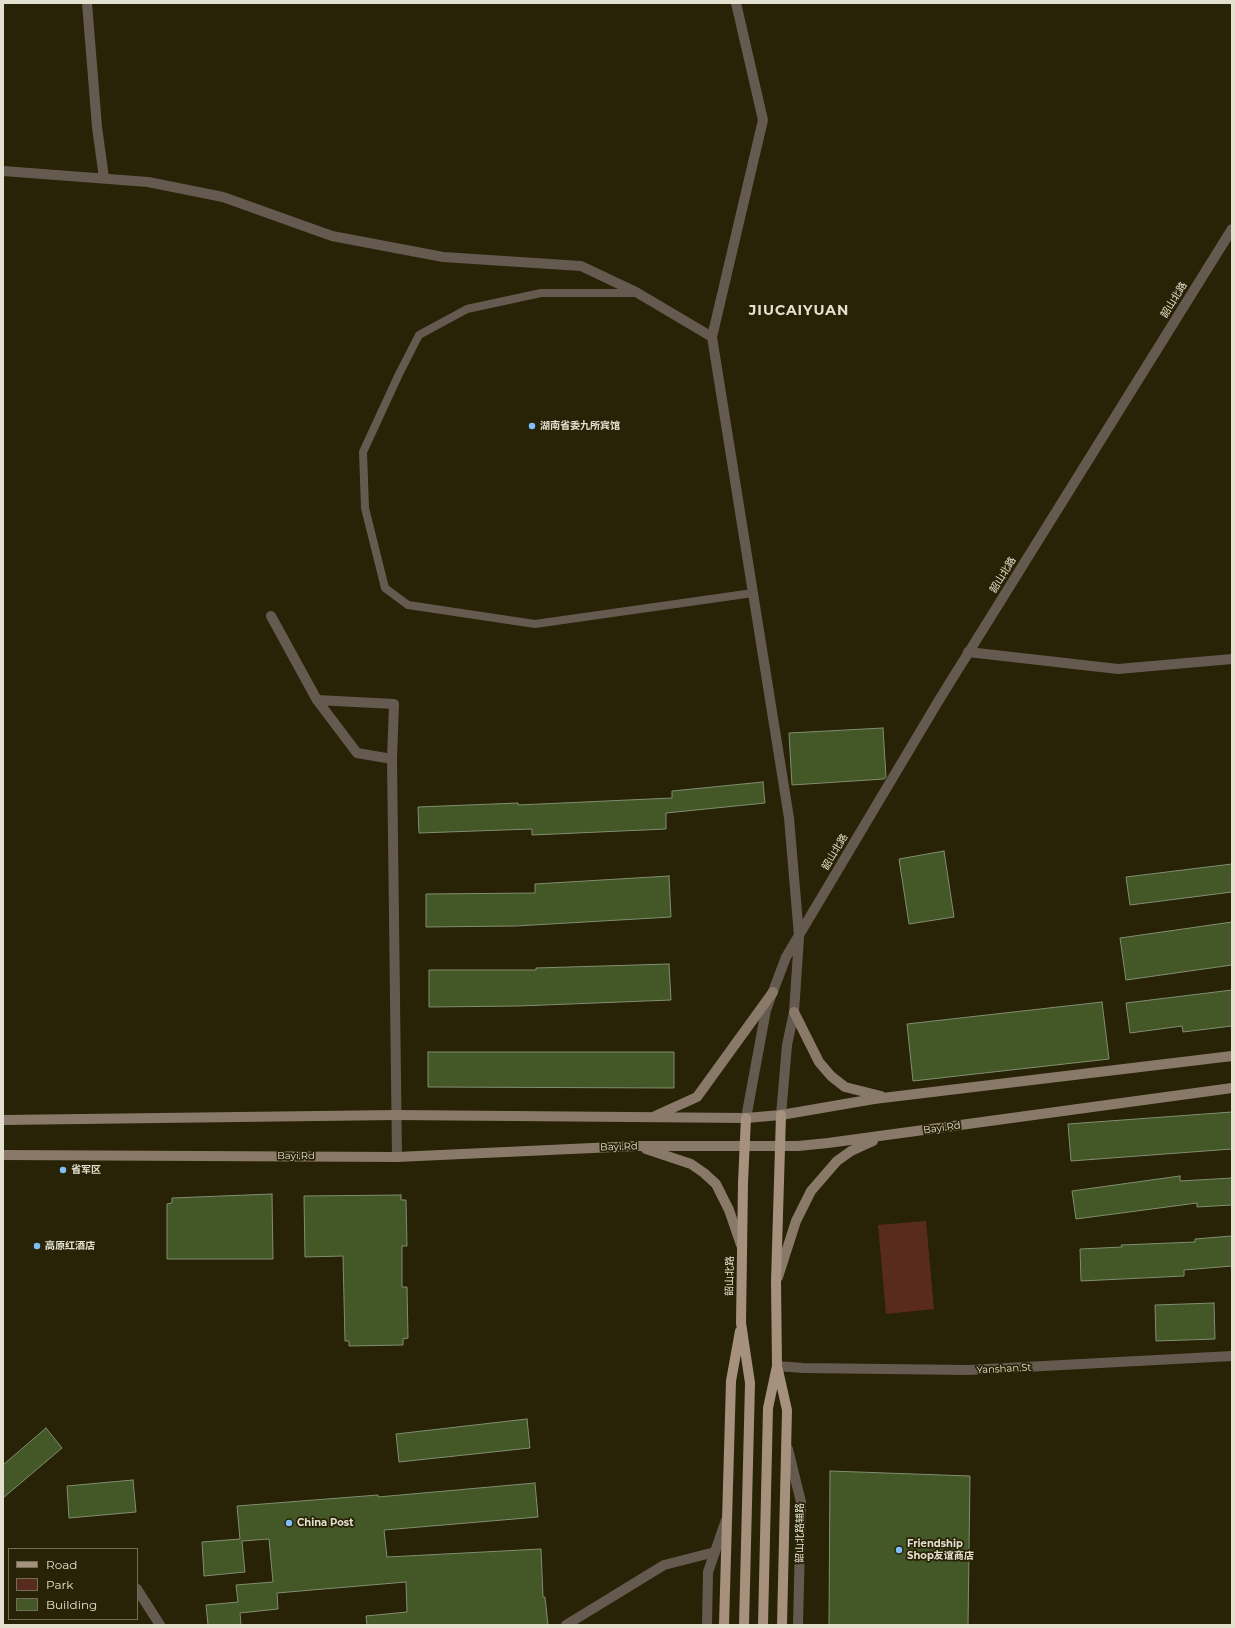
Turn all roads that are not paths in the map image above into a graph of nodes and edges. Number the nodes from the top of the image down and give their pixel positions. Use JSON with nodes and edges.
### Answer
{"nodes":[{"id":1,"x":87,"y":3,"type":"edge"},
{"id":2,"x":736,"y":3,"type":"edge"},
{"id":3,"x":3,"y":171,"type":"edge"},
{"id":4,"x":104,"y":178,"type":"junction"},
{"id":5,"x":1232,"y":229,"type":"edge"},
{"id":6,"x":636,"y":292,"type":"junction"},
{"id":7,"x":712,"y":337,"type":"junction"},
{"id":8,"x":753,"y":593,"type":"junction"},
{"id":9,"x":271,"y":616,"type":"dead end"},
{"id":10,"x":968,"y":652,"type":"junction"},
{"id":11,"x":1232,"y":659,"type":"edge"},
{"id":12,"x":318,"y":700,"type":"junction"},
{"id":13,"x":392,"y":759,"type":"junction"},
{"id":14,"x":799,"y":936,"type":"junction"},
{"id":15,"x":773,"y":992,"type":"junction"},
{"id":16,"x":794,"y":1012,"type":"junction"},
{"id":17,"x":1232,"y":1056,"type":"edge"},
{"id":18,"x":1232,"y":1088,"type":"edge"},
{"id":19,"x":886,"y":1098,"type":"junction"},
{"id":20,"x":396,"y":1115,"type":"junction"},
{"id":21,"x":781,"y":1115,"type":"junction"},
{"id":22,"x":653,"y":1117,"type":"junction"},
{"id":23,"x":746,"y":1118,"type":"junction"},
{"id":24,"x":3,"y":1120,"type":"edge"},
{"id":25,"x":888,"y":1135,"type":"junction"},
{"id":26,"x":745,"y":1145,"type":"junction"},
{"id":27,"x":636,"y":1146,"type":"junction"},
{"id":28,"x":780,"y":1146,"type":"junction"},
{"id":29,"x":3,"y":1155,"type":"edge"},
{"id":30,"x":397,"y":1157,"type":"junction"},
{"id":31,"x":742,"y":1249,"type":"junction"},
{"id":32,"x":776,"y":1281,"type":"junction"},
{"id":33,"x":741,"y":1323,"type":"junction"},
{"id":34,"x":1232,"y":1356,"type":"edge"},
{"id":35,"x":777,"y":1366,"type":"junction"},
{"id":36,"x":786,"y":1443,"type":"junction"},
{"id":37,"x":726,"y":1518,"type":"junction"},
{"id":38,"x":715,"y":1552,"type":"junction"},
{"id":39,"x":138,"y":1590,"type":"edge"},
{"id":40,"x":160,"y":1625,"type":"edge"},
{"id":41,"x":566,"y":1625,"type":"edge"},
{"id":42,"x":707,"y":1625,"type":"edge"},
{"id":43,"x":724,"y":1625,"type":"edge"},
{"id":44,"x":744,"y":1625,"type":"edge"},
{"id":45,"x":763,"y":1625,"type":"edge"},
{"id":46,"x":782,"y":1625,"type":"edge"},
{"id":47,"x":798,"y":1625,"type":"edge"}],
"edges":[{"from":1,"to":4,"type":"street"},
{"from":2,"to":7,"type":"street"},
{"from":3,"to":4,"type":"street"},
{"from":4,"to":6,"type":"street"},
{"from":5,"to":10,"type":"street","name":"韶山北路"},
{"from":6,"to":7,"type":"street"},
{"from":6,"to":8,"type":"lane"},
{"from":7,"to":8,"type":"street"},
{"from":8,"to":14,"type":"street"},
{"from":9,"to":12,"type":"street"},
{"from":10,"to":11,"type":"street"},
{"from":10,"to":14,"type":"street","name":"韶山北路"},
{"from":12,"to":13,"type":"street"},
{"from":12,"to":13,"type":"street"},
{"from":13,"to":20,"type":"street"},
{"from":14,"to":15,"type":"street","name":"韶山北路"},
{"from":14,"to":16,"type":"street","name":"韶山北路"},
{"from":15,"to":22,"type":"main road"},
{"from":15,"to":23,"type":"street","name":"韶山北路"},
{"from":16,"to":19,"type":"main road"},
{"from":16,"to":21,"type":"street","name":"韶山北路"},
{"from":17,"to":19,"type":"main road"},
{"from":18,"to":25,"type":"main road","name":"Bayi.Rd"},
{"from":19,"to":21,"type":"main road"},
{"from":20,"to":22,"type":"main road"},
{"from":20,"to":24,"type":"main road"},
{"from":20,"to":30,"type":"street"},
{"from":21,"to":23,"type":"main road"},
{"from":21,"to":28,"type":"main road","name":"韶山北路"},
{"from":22,"to":23,"type":"main road"},
{"from":23,"to":26,"type":"main road","name":"韶山北路"},
{"from":25,"to":28,"type":"main road","name":"Bayi.Rd"},
{"from":25,"to":32,"type":"main road"},
{"from":26,"to":27,"type":"main road","name":"Bayi.Rd"},
{"from":26,"to":28,"type":"main road","name":"Bayi.Rd"},
{"from":26,"to":31,"type":"main road","name":"韶山北路"},
{"from":27,"to":30,"type":"main road","name":"Bayi.Rd"},
{"from":27,"to":31,"type":"main road"},
{"from":28,"to":32,"type":"main road","name":"韶山北路"},
{"from":29,"to":30,"type":"main road","name":"Bayi.Rd"},
{"from":31,"to":33,"type":"main road","name":"韶山北路"},
{"from":32,"to":35,"type":"main road","name":"韶山北路"},
{"from":33,"to":37,"type":"main road"},
{"from":33,"to":44,"type":"main road","name":"韶山北路"},
{"from":34,"to":35,"type":"street","name":"Yanshan.St"},
{"from":35,"to":36,"type":"main road"},
{"from":35,"to":45,"type":"main road","name":"韶山北路"},
{"from":36,"to":46,"type":"main road"},
{"from":36,"to":47,"type":"street","name":"韶山北路辅路"},
{"from":37,"to":38,"type":"street"},
{"from":37,"to":43,"type":"main road"},
{"from":38,"to":41,"type":"street"},
{"from":38,"to":42,"type":"street"},
{"from":39,"to":40,"type":"street"}]}
